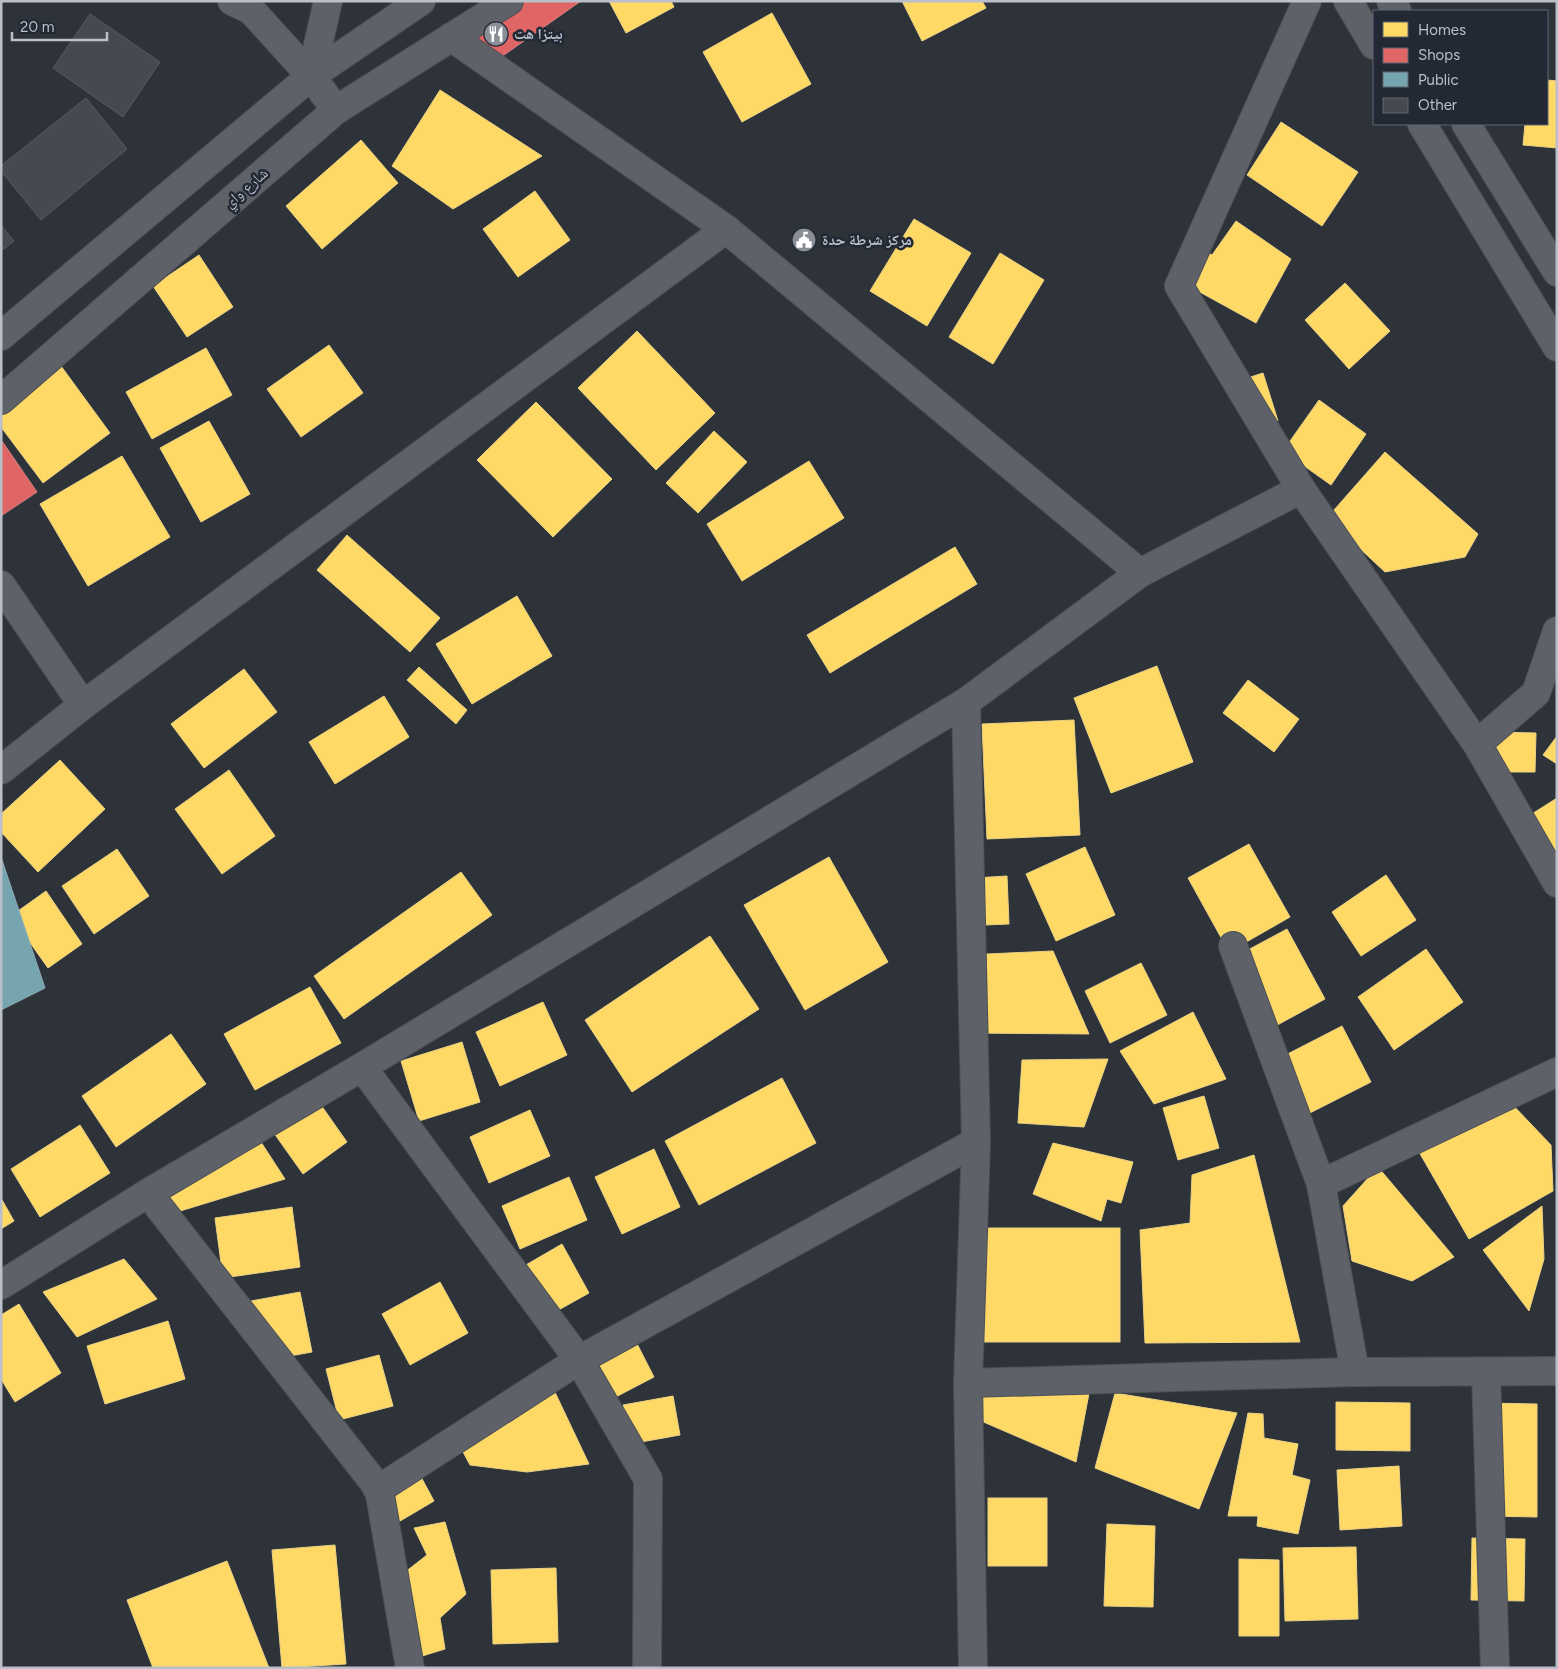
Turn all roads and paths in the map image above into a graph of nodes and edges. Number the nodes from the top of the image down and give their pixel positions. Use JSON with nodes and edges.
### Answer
{"nodes":[{"id":1,"x":232,"y":1,"type":"edge"},
{"id":2,"x":328,"y":1,"type":"edge"},
{"id":3,"x":422,"y":1,"type":"edge"},
{"id":4,"x":509,"y":1,"type":"edge"},
{"id":5,"x":1307,"y":1,"type":"edge"},
{"id":6,"x":1348,"y":1,"type":"edge"},
{"id":7,"x":451,"y":37,"type":"junction"},
{"id":8,"x":1373,"y":43,"type":"edge"},
{"id":9,"x":310,"y":76,"type":"junction"},
{"id":10,"x":336,"y":110,"type":"junction"},
{"id":11,"x":1423,"y":125,"type":"edge"},
{"id":12,"x":1467,"y":125,"type":"edge"},
{"id":13,"x":726,"y":229,"type":"junction"},
{"id":14,"x":1557,"y":272,"type":"edge"},
{"id":15,"x":1,"y":336,"type":"edge"},
{"id":16,"x":1557,"y":347,"type":"edge"},
{"id":17,"x":1,"y":400,"type":"edge"},
{"id":18,"x":1301,"y":489,"type":"junction"},
{"id":19,"x":1140,"y":573,"type":"junction"},
{"id":20,"x":1,"y":585,"type":"edge"},
{"id":21,"x":1557,"y":631,"type":"edge"},
{"id":22,"x":966,"y":702,"type":"junction"},
{"id":23,"x":83,"y":705,"type":"junction"},
{"id":24,"x":1477,"y":744,"type":"junction"},
{"id":25,"x":1,"y":770,"type":"edge"},
{"id":26,"x":1557,"y":883,"type":"edge"},
{"id":27,"x":1232,"y":946,"type":"dead end"},
{"id":28,"x":362,"y":1067,"type":"junction"},
{"id":29,"x":1557,"y":1072,"type":"edge"},
{"id":30,"x":976,"y":1142,"type":"junction"},
{"id":31,"x":1321,"y":1184,"type":"junction"},
{"id":32,"x":148,"y":1193,"type":"junction"},
{"id":33,"x":1,"y":1285,"type":"edge"},
{"id":34,"x":579,"y":1360,"type":"junction"},
{"id":35,"x":1557,"y":1371,"type":"edge"},
{"id":36,"x":1355,"y":1372,"type":"junction"},
{"id":37,"x":1486,"y":1372,"type":"junction"},
{"id":38,"x":968,"y":1383,"type":"junction"},
{"id":39,"x":379,"y":1489,"type":"junction"},
{"id":40,"x":410,"y":1668,"type":"edge"},
{"id":41,"x":647,"y":1668,"type":"edge"},
{"id":42,"x":973,"y":1668,"type":"edge"},
{"id":43,"x":1495,"y":1668,"type":"edge"}],
"edges":[{"from":1,"to":9,"type":"street"},
{"from":2,"to":9,"type":"street"},
{"from":3,"to":9,"type":"street"},
{"from":4,"to":7,"type":"street","name":"شارع واي"},
{"from":5,"to":18,"type":"street"},
{"from":6,"to":8,"type":"street"},
{"from":7,"to":10,"type":"street","name":"شارع واي"},
{"from":7,"to":13,"type":"street"},
{"from":9,"to":10,"type":"street"},
{"from":9,"to":15,"type":"street"},
{"from":10,"to":17,"type":"street","name":"شارع واي"},
{"from":11,"to":16,"type":"street"},
{"from":12,"to":14,"type":"street"},
{"from":13,"to":19,"type":"street"},
{"from":13,"to":23,"type":"street"},
{"from":18,"to":19,"type":"street"},
{"from":18,"to":24,"type":"street"},
{"from":19,"to":22,"type":"street"},
{"from":20,"to":23,"type":"street"},
{"from":21,"to":24,"type":"street"},
{"from":22,"to":28,"type":"street"},
{"from":22,"to":30,"type":"street"},
{"from":23,"to":25,"type":"street"},
{"from":24,"to":26,"type":"street"},
{"from":27,"to":31,"type":"street"},
{"from":28,"to":32,"type":"street"},
{"from":28,"to":34,"type":"street"},
{"from":29,"to":31,"type":"street"},
{"from":30,"to":34,"type":"street"},
{"from":30,"to":38,"type":"street"},
{"from":31,"to":36,"type":"street"},
{"from":32,"to":33,"type":"street"},
{"from":32,"to":39,"type":"street"},
{"from":34,"to":39,"type":"street"},
{"from":34,"to":41,"type":"street"},
{"from":35,"to":37,"type":"street"},
{"from":36,"to":37,"type":"street"},
{"from":36,"to":38,"type":"street"},
{"from":37,"to":43,"type":"street"},
{"from":38,"to":42,"type":"street"},
{"from":39,"to":40,"type":"street"}]}
